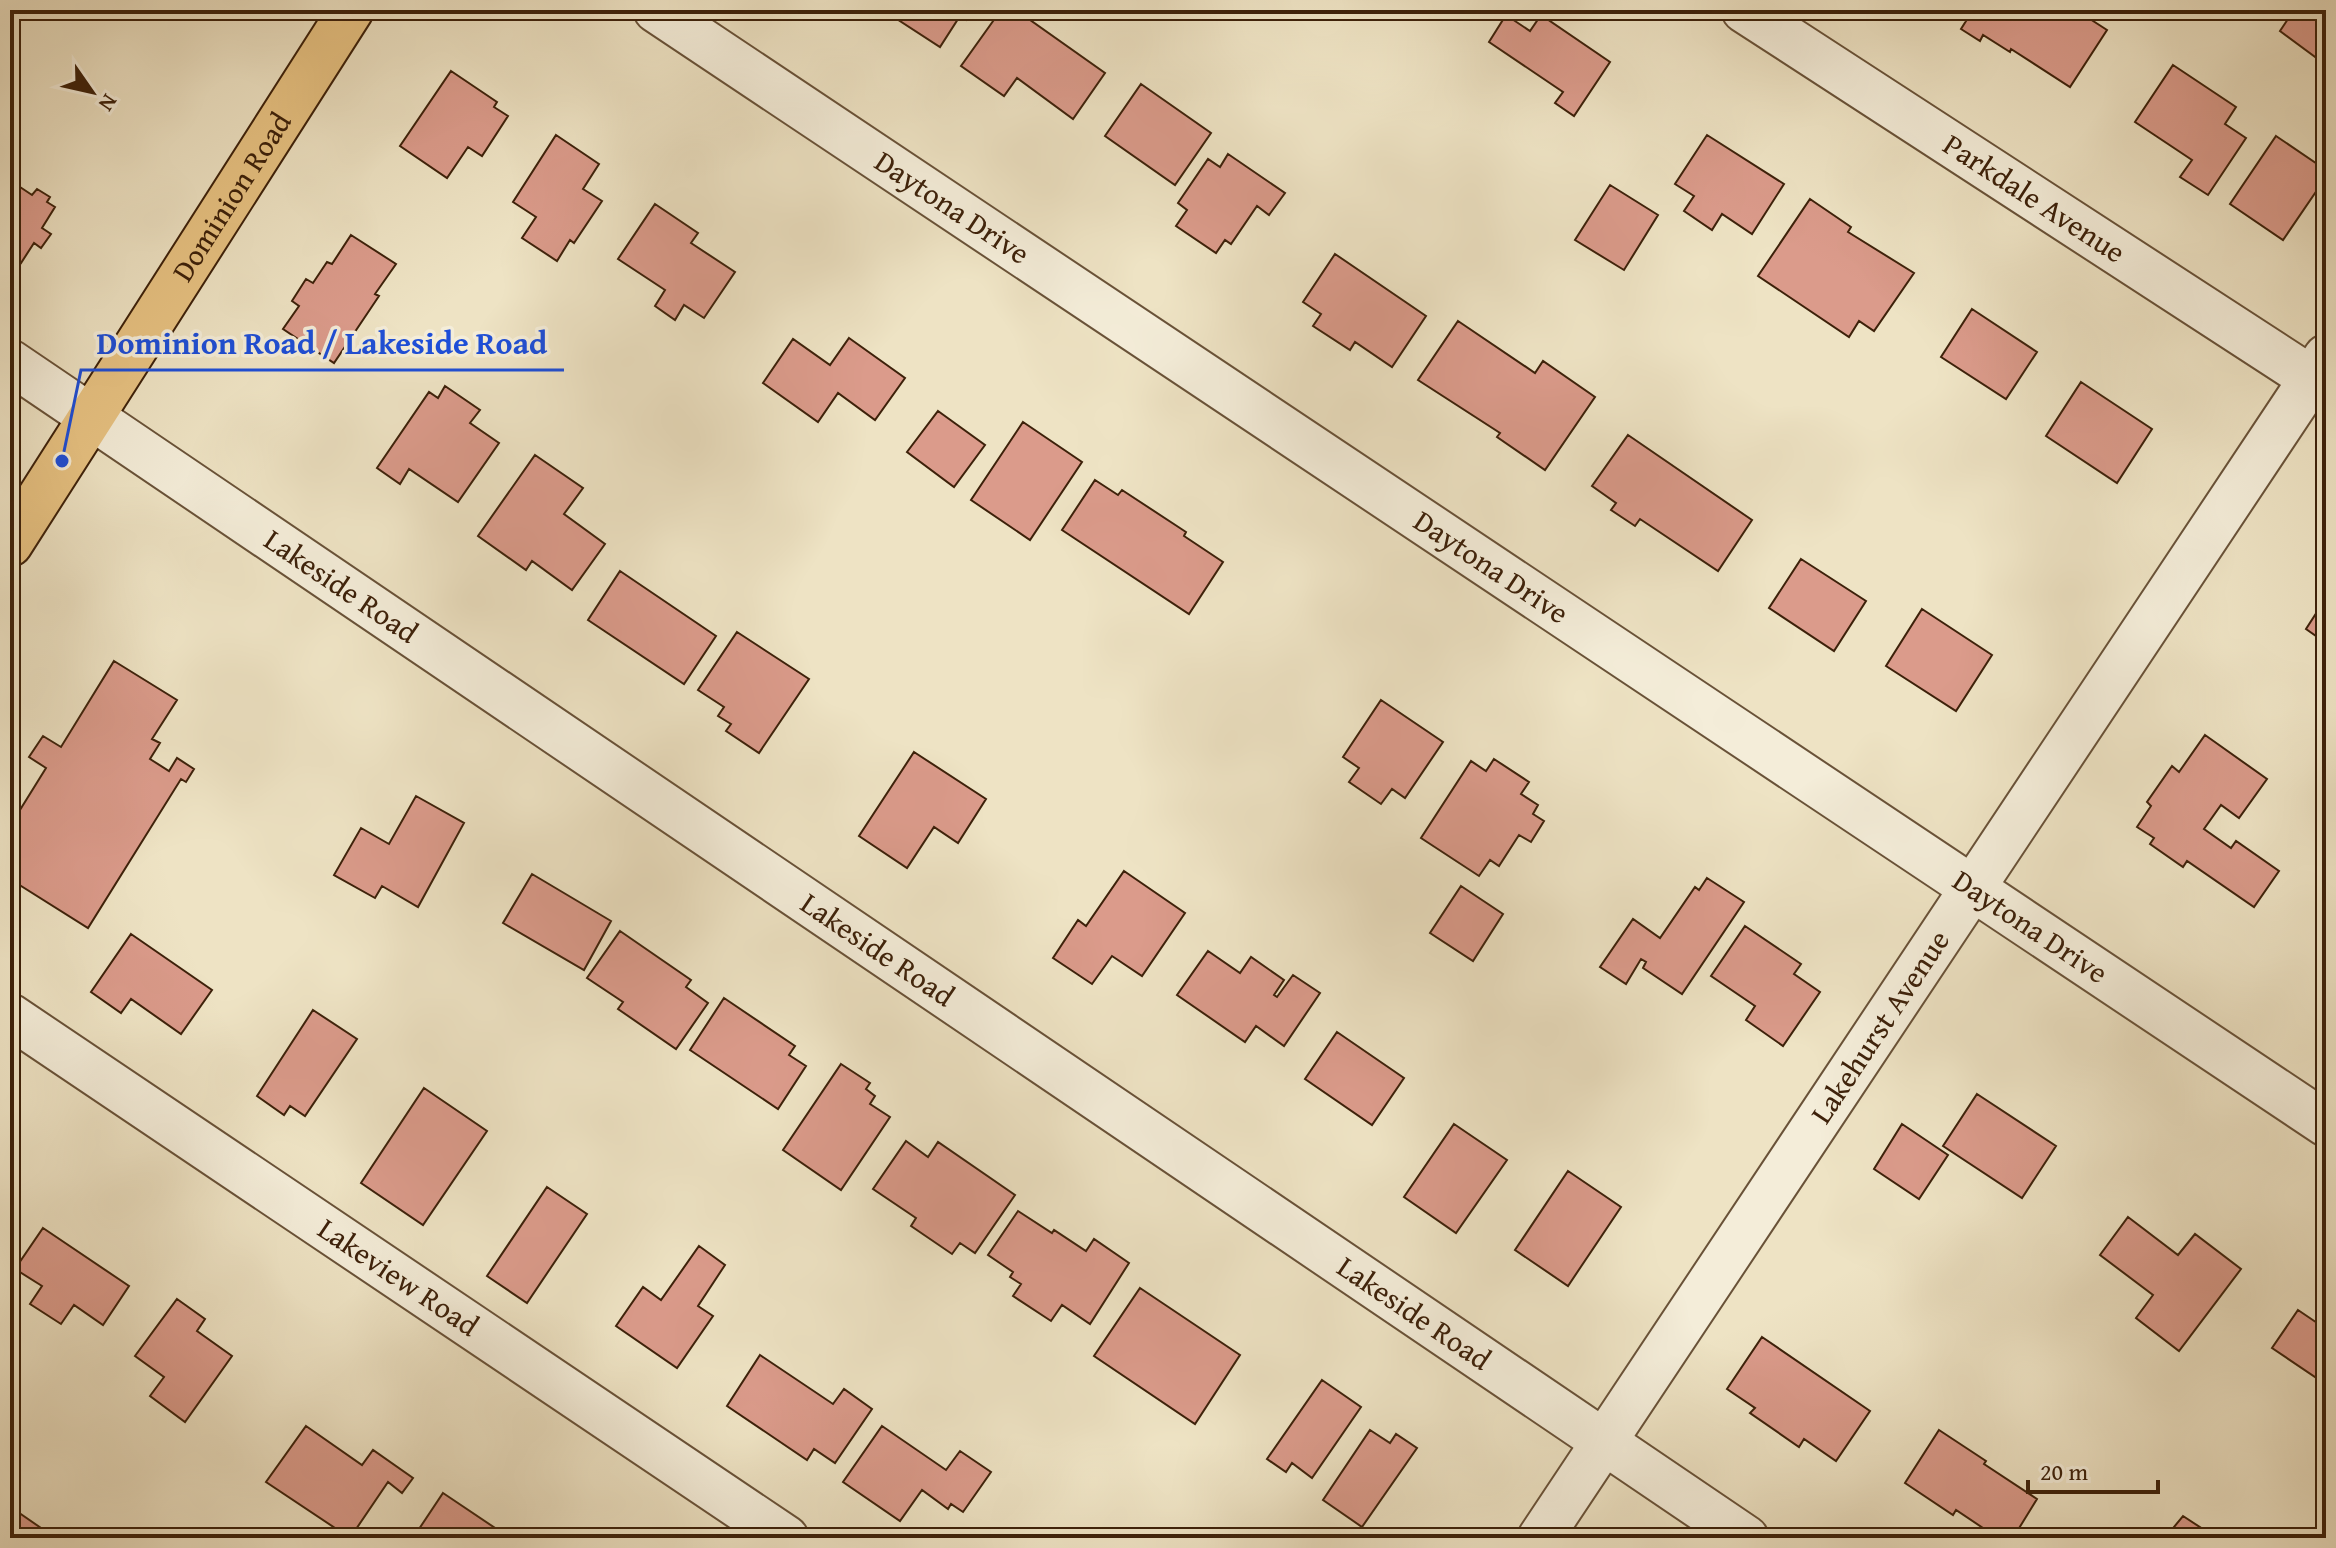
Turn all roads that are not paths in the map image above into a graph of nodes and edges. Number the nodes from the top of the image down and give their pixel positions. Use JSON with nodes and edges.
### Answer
{"nodes":[{"id":1,"x":351,"y":10,"type":"edge"},
{"id":2,"x":656,"y":10,"type":"edge"},
{"id":3,"x":1744,"y":10,"type":"edge"},
{"id":4,"x":10,"y":362,"type":"edge"},
{"id":5,"x":2321,"y":374,"type":"edge"},
{"id":6,"x":91,"y":417,"type":"junction"},
{"id":7,"x":10,"y":544,"type":"edge"},
{"id":8,"x":1972,"y":889,"type":"junction"},
{"id":9,"x":10,"y":1016,"type":"edge"},
{"id":10,"x":2326,"y":1124,"type":"edge"},
{"id":11,"x":1603,"y":1443,"type":"junction"},
{"id":12,"x":786,"y":1538,"type":"edge"},
{"id":13,"x":1540,"y":1538,"type":"edge"},
{"id":14,"x":1746,"y":1538,"type":"edge"}],
"edges":[{"from":1,"to":6,"type":"main road","name":"Dominion Road"},
{"from":2,"to":8,"type":"street","name":"Daytona Drive"},
{"from":3,"to":5,"type":"street","name":"Parkdale Avenue"},
{"from":4,"to":6,"type":"street","name":"Lakeside Road"},
{"from":5,"to":8,"type":"street","name":"Lakehurst Avenue"},
{"from":6,"to":7,"type":"main road","name":"Dominion Road"},
{"from":6,"to":11,"type":"street","name":"Lakeside Road"},
{"from":8,"to":10,"type":"street","name":"Daytona Drive"},
{"from":8,"to":11,"type":"street","name":"Lakehurst Avenue"},
{"from":9,"to":12,"type":"street","name":"Lakeview Road"},
{"from":11,"to":13,"type":"street","name":"Lakehurst Avenue"},
{"from":11,"to":14,"type":"street","name":"Lakeside Road"}]}
